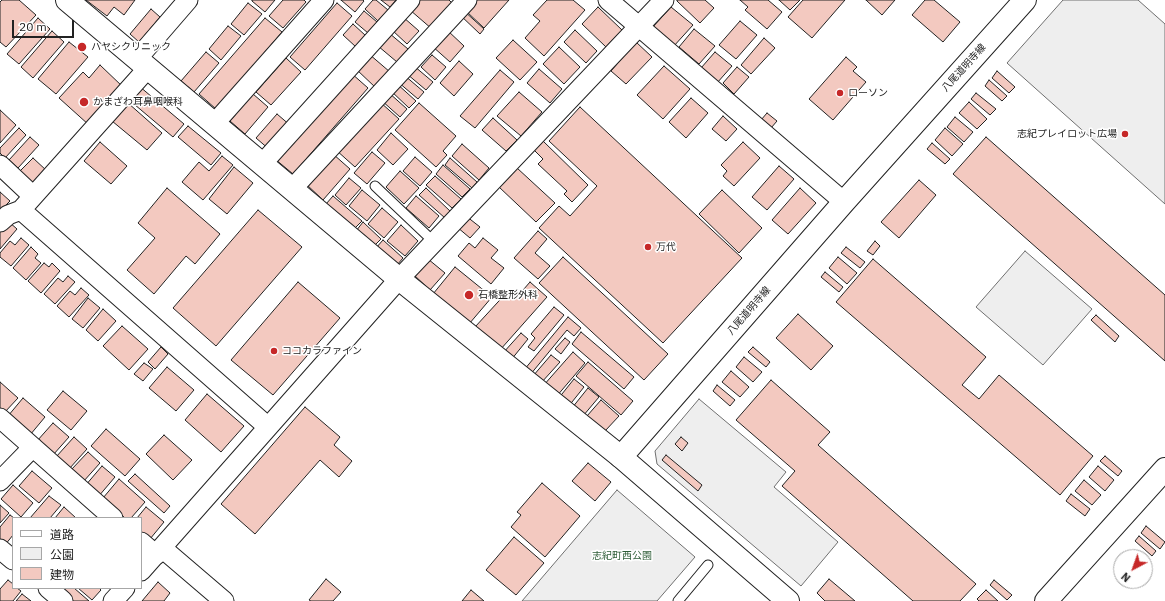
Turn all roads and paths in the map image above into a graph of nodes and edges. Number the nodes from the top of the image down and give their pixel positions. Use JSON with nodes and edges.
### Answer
{"nodes":[{"id":1,"x":67,"y":0,"type":"edge"},
{"id":2,"x":188,"y":0,"type":"edge"},
{"id":3,"x":324,"y":0,"type":"edge"},
{"id":4,"x":410,"y":0,"type":"edge"},
{"id":5,"x":467,"y":0,"type":"edge"},
{"id":6,"x":608,"y":0,"type":"edge"},
{"id":7,"x":664,"y":0,"type":"edge"},
{"id":8,"x":1025,"y":0,"type":"edge"},
{"id":9,"x":640,"y":26,"type":"junction"},
{"id":10,"x":142,"y":64,"type":"junction"},
{"id":11,"x":214,"y":124,"type":"junction"},
{"id":12,"x":0,"y":164,"type":"edge"},
{"id":13,"x":262,"y":164,"type":"junction"},
{"id":14,"x":375,"y":186,"type":"dead end"},
{"id":15,"x":292,"y":189,"type":"junction"},
{"id":16,"x":844,"y":202,"type":"junction"},
{"id":17,"x":27,"y":203,"type":"junction"},
{"id":18,"x":0,"y":222,"type":"edge"},
{"id":19,"x":434,"y":242,"type":"junction"},
{"id":20,"x":399,"y":279,"type":"junction"},
{"id":21,"x":0,"y":418,"type":"edge"},
{"id":22,"x":268,"y":427,"type":"junction"},
{"id":23,"x":33,"y":447,"type":"junction"},
{"id":24,"x":621,"y":457,"type":"junction"},
{"id":25,"x":1165,"y":469,"type":"edge"},
{"id":26,"x":0,"y":481,"type":"edge"},
{"id":27,"x":113,"y":517,"type":"edge"},
{"id":28,"x":142,"y":543,"type":"edge"},
{"id":29,"x":0,"y":549,"type":"edge"},
{"id":30,"x":159,"y":552,"type":"junction"},
{"id":31,"x":12,"y":559,"type":"edge"},
{"id":32,"x":708,"y":565,"type":"dead end"},
{"id":33,"x":142,"y":570,"type":"edge"},
{"id":34,"x":49,"y":589,"type":"edge"},
{"id":35,"x":124,"y":589,"type":"edge"},
{"id":36,"x":64,"y":601,"type":"edge"},
{"id":37,"x":113,"y":601,"type":"edge"},
{"id":38,"x":224,"y":601,"type":"edge"},
{"id":39,"x":678,"y":601,"type":"edge"},
{"id":40,"x":788,"y":601,"type":"edge"},
{"id":41,"x":1046,"y":601,"type":"edge"}],
"edges":[{"from":1,"to":10,"type":"street"},
{"from":2,"to":10,"type":"street"},
{"from":3,"to":11,"type":"street"},
{"from":4,"to":13,"type":"street"},
{"from":5,"to":15,"type":"street"},
{"from":6,"to":9,"type":"street"},
{"from":7,"to":9,"type":"street"},
{"from":8,"to":16,"type":"street","name":"八尾道明寺線"},
{"from":9,"to":16,"type":"street"},
{"from":9,"to":19,"type":"street"},
{"from":10,"to":11,"type":"street"},
{"from":10,"to":17,"type":"street"},
{"from":11,"to":13,"type":"street"},
{"from":12,"to":17,"type":"street"},
{"from":13,"to":15,"type":"street"},
{"from":14,"to":19,"type":"lane"},
{"from":15,"to":20,"type":"street"},
{"from":16,"to":24,"type":"street","name":"八尾道明寺線"},
{"from":17,"to":18,"type":"street"},
{"from":17,"to":22,"type":"street"},
{"from":19,"to":20,"type":"street"},
{"from":20,"to":22,"type":"street"},
{"from":20,"to":24,"type":"street"},
{"from":21,"to":23,"type":"street"},
{"from":22,"to":30,"type":"street"},
{"from":23,"to":26,"type":"street"},
{"from":23,"to":27,"type":"street"},
{"from":24,"to":40,"type":"street"},
{"from":25,"to":41,"type":"street"},
{"from":28,"to":30,"type":"street"},
{"from":29,"to":31,"type":"street"},
{"from":30,"to":33,"type":"street"},
{"from":30,"to":38,"type":"street"},
{"from":32,"to":39,"type":"lane"},
{"from":34,"to":36,"type":"street"},
{"from":35,"to":37,"type":"street"}]}
